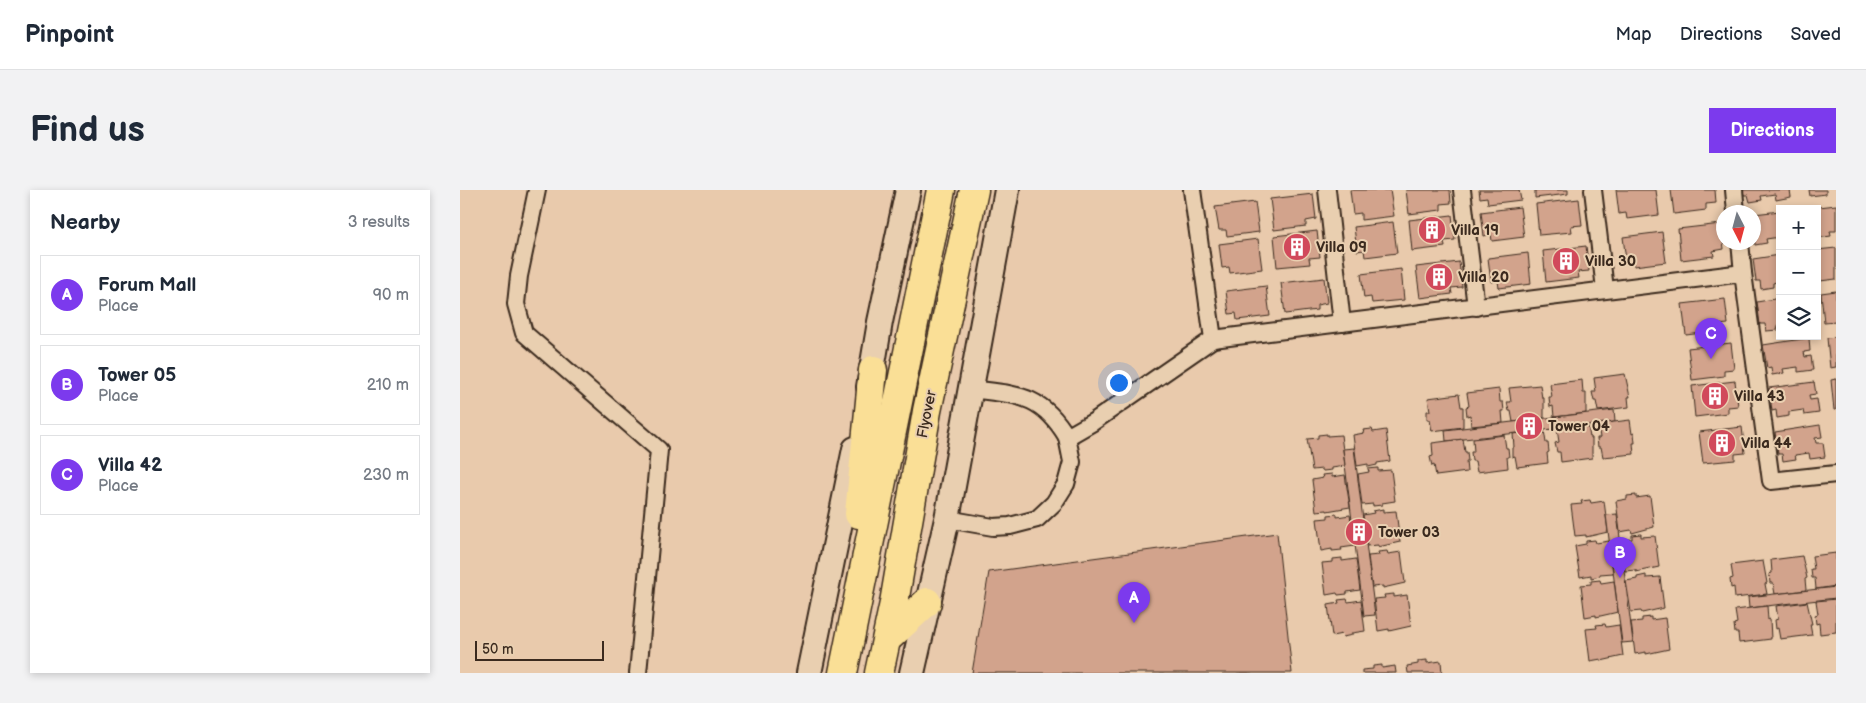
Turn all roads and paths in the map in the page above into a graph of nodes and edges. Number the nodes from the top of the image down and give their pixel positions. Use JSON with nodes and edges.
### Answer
{"nodes":[{"id":1,"x":537,"y":190,"type":"edge"},
{"id":2,"x":908,"y":190,"type":"edge"},
{"id":3,"x":941,"y":190,"type":"edge"},
{"id":4,"x":974,"y":190,"type":"edge"},
{"id":5,"x":1007,"y":190,"type":"edge"},
{"id":6,"x":1192,"y":190,"type":"edge"},
{"id":7,"x":1327,"y":190,"type":"edge"},
{"id":8,"x":1462,"y":190,"type":"edge"},
{"id":9,"x":1593,"y":190,"type":"edge"},
{"id":10,"x":1734,"y":190,"type":"edge"},
{"id":11,"x":1735,"y":205,"type":"edge"},
{"id":12,"x":1741,"y":250,"type":"edge"},
{"id":13,"x":1743,"y":273,"type":"junction"},
{"id":14,"x":1605,"y":289,"type":"junction"},
{"id":15,"x":1476,"y":307,"type":"junction"},
{"id":16,"x":1342,"y":324,"type":"junction"},
{"id":17,"x":1213,"y":339,"type":"junction"},
{"id":18,"x":872,"y":370,"type":"junction"},
{"id":19,"x":971,"y":389,"type":"junction"},
{"id":20,"x":1067,"y":437,"type":"junction"},
{"id":21,"x":1836,"y":474,"type":"edge"},
{"id":22,"x":947,"y":519,"type":"junction"},
{"id":23,"x":862,"y":575,"type":"junction"},
{"id":24,"x":927,"y":602,"type":"junction"},
{"id":25,"x":887,"y":639,"type":"junction"},
{"id":26,"x":638,"y":673,"type":"edge"},
{"id":27,"x":809,"y":673,"type":"edge"},
{"id":28,"x":843,"y":673,"type":"edge"},
{"id":29,"x":879,"y":673,"type":"edge"},
{"id":30,"x":912,"y":673,"type":"edge"}],
"edges":[{"from":1,"to":26,"type":"street"},
{"from":2,"to":18,"type":"street"},
{"from":3,"to":23,"type":"highway","name":"Flyover"},
{"from":4,"to":25,"type":"highway","name":"Flyover"},
{"from":5,"to":19,"type":"street"},
{"from":6,"to":17,"type":"street"},
{"from":7,"to":16,"type":"street"},
{"from":8,"to":15,"type":"street"},
{"from":9,"to":14,"type":"street"},
{"from":10,"to":11,"type":"street"},
{"from":12,"to":13,"type":"street"},
{"from":13,"to":14,"type":"street"},
{"from":13,"to":21,"type":"street"},
{"from":14,"to":15,"type":"street"},
{"from":15,"to":16,"type":"street"},
{"from":16,"to":17,"type":"street"},
{"from":17,"to":20,"type":"street"},
{"from":18,"to":23,"type":"highway"},
{"from":18,"to":27,"type":"street"},
{"from":19,"to":20,"type":"street"},
{"from":19,"to":22,"type":"street"},
{"from":20,"to":22,"type":"street"},
{"from":22,"to":24,"type":"street"},
{"from":23,"to":28,"type":"highway","name":"Flyover"},
{"from":24,"to":25,"type":"highway"},
{"from":24,"to":30,"type":"street"},
{"from":25,"to":29,"type":"highway","name":"Flyover"}]}
